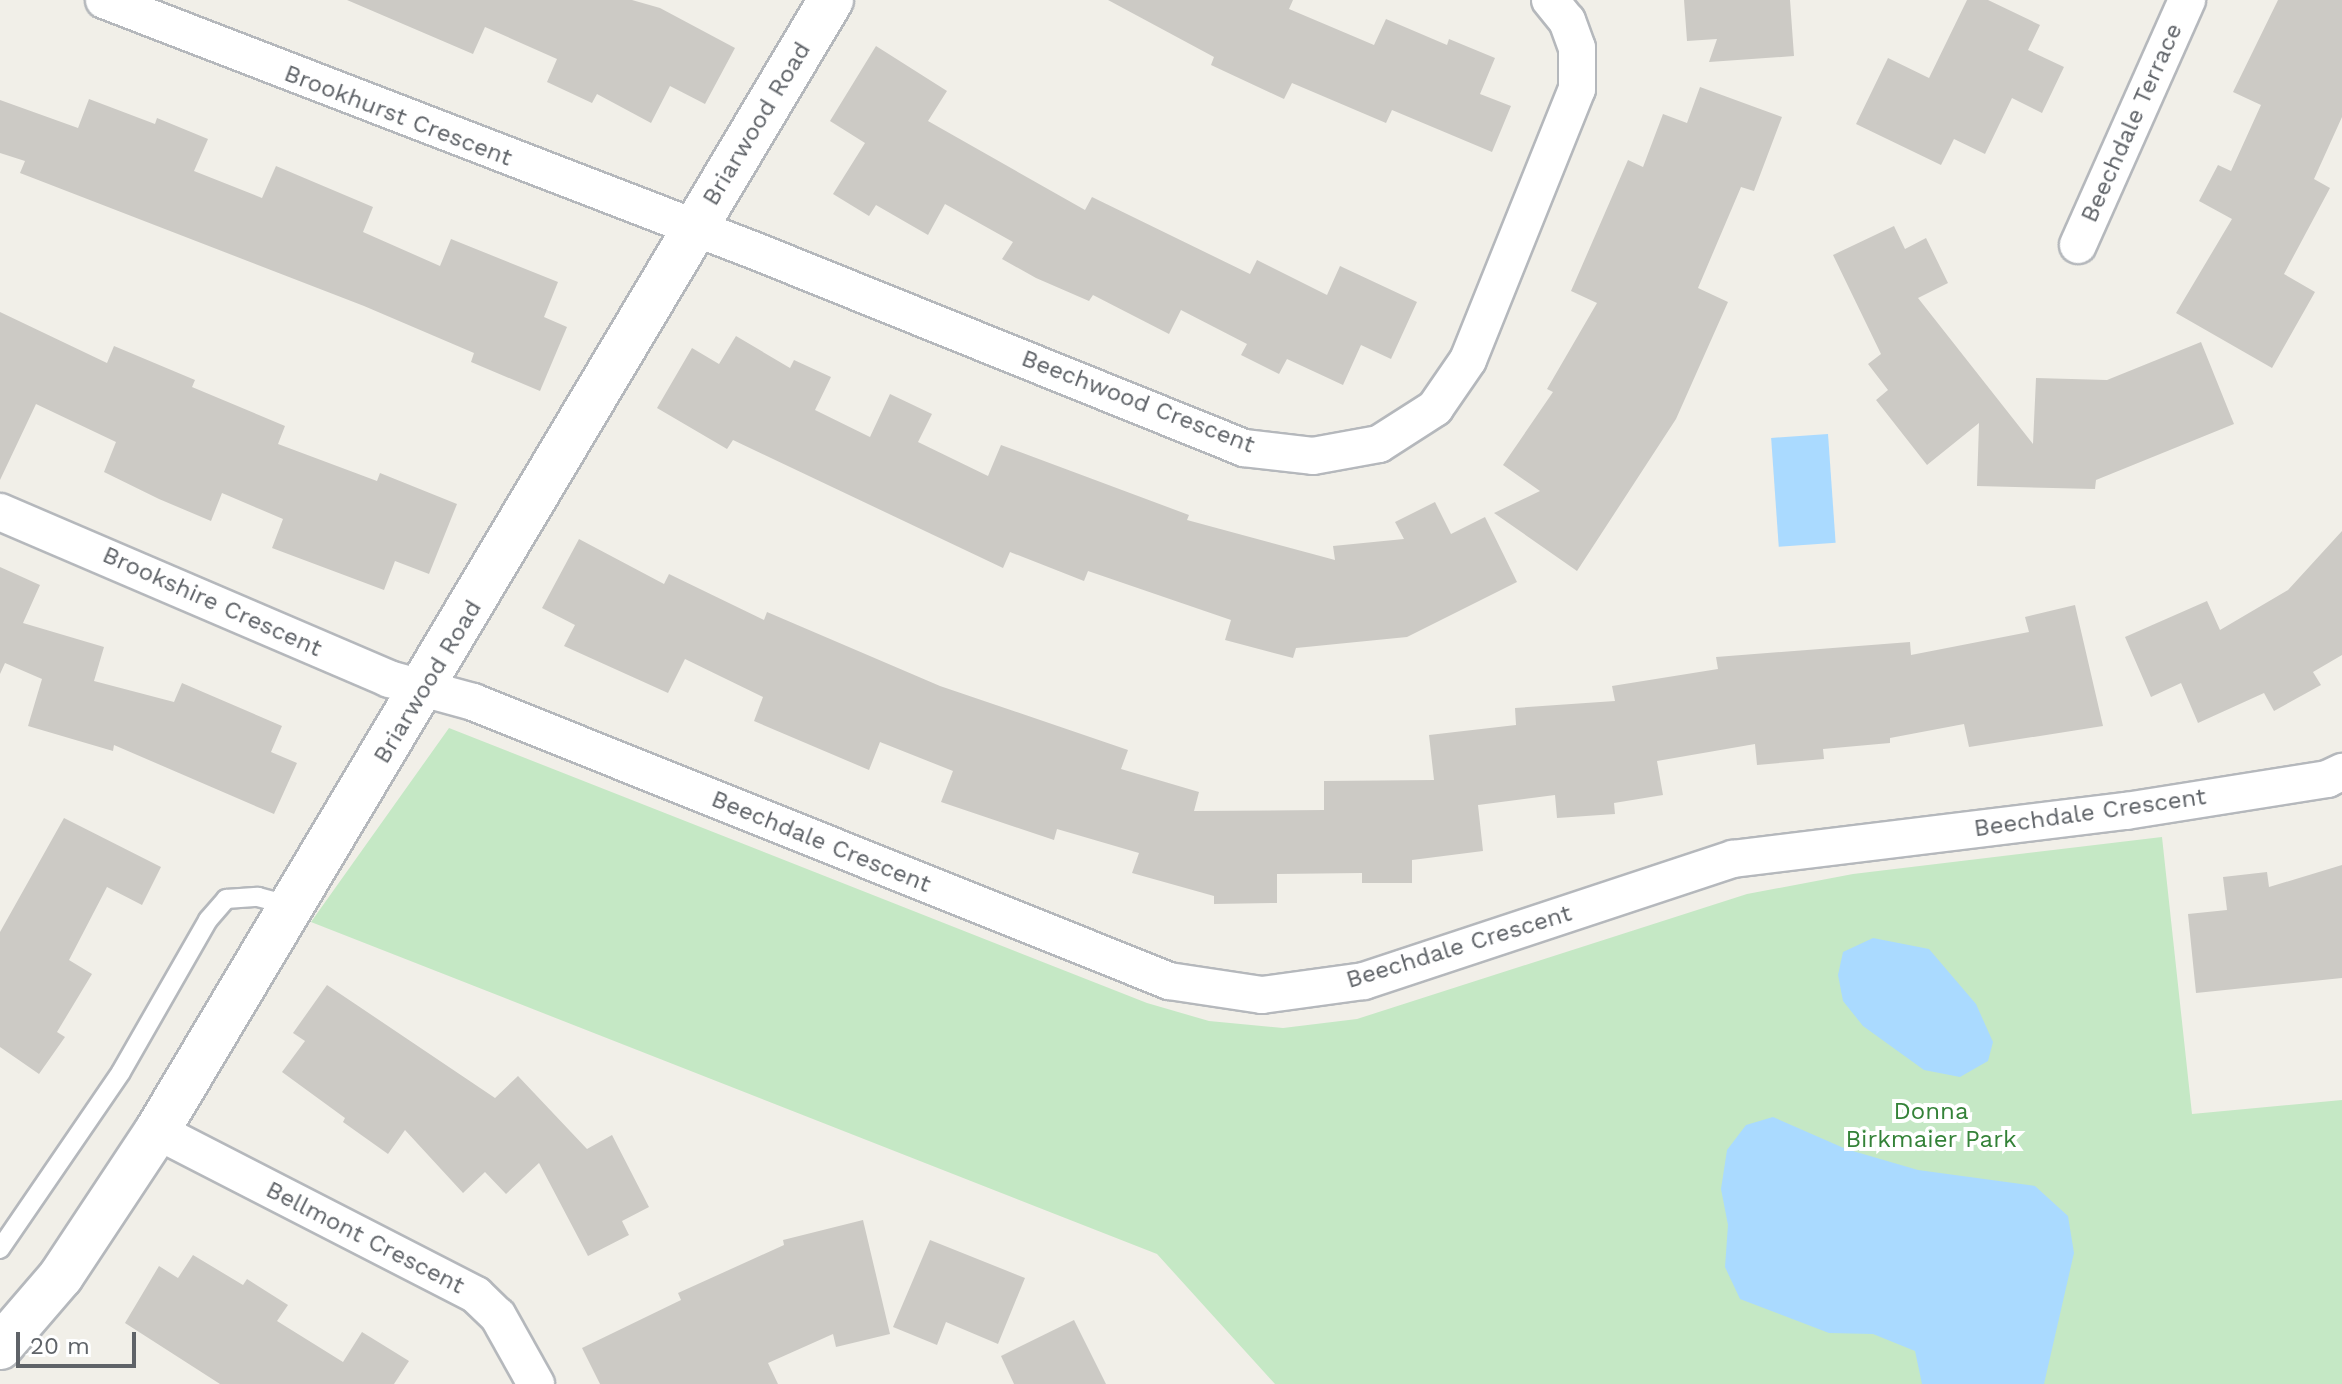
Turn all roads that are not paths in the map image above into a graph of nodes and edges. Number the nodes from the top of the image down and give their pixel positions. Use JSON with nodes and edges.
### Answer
{"nodes":[{"id":1,"x":104,"y":0,"type":"edge"},
{"id":2,"x":831,"y":0,"type":"edge"},
{"id":3,"x":1550,"y":0,"type":"edge"},
{"id":4,"x":2187,"y":0,"type":"edge"},
{"id":5,"x":693,"y":231,"type":"junction"},
{"id":6,"x":2078,"y":245,"type":"dead end"},
{"id":7,"x":0,"y":512,"type":"edge"},
{"id":8,"x":426,"y":688,"type":"junction"},
{"id":9,"x":2342,"y":772,"type":"edge"},
{"id":10,"x":292,"y":906,"type":"junction"},
{"id":11,"x":157,"y":1131,"type":"junction"},
{"id":12,"x":0,"y":1249,"type":"edge"},
{"id":13,"x":0,"y":1347,"type":"edge"},
{"id":14,"x":536,"y":1384,"type":"edge"}],
"edges":[{"from":1,"to":5,"type":"street","name":"Brookhurst Crescent"},
{"from":2,"to":5,"type":"street","name":"Briarwood Road"},
{"from":3,"to":5,"type":"street","name":"Beechwood Crescent"},
{"from":4,"to":6,"type":"street","name":"Beechdale Terrace"},
{"from":5,"to":8,"type":"street","name":"Briarwood Road"},
{"from":7,"to":8,"type":"street","name":"Brookshire Crescent"},
{"from":8,"to":9,"type":"street","name":"Beechdale Crescent"},
{"from":8,"to":10,"type":"street","name":"Briarwood Road"},
{"from":10,"to":11,"type":"street","name":"Briarwood Road"},
{"from":10,"to":12,"type":"lane"},
{"from":11,"to":13,"type":"street","name":"Briarwood Road"},
{"from":11,"to":14,"type":"street","name":"Bellmont Crescent"}]}
